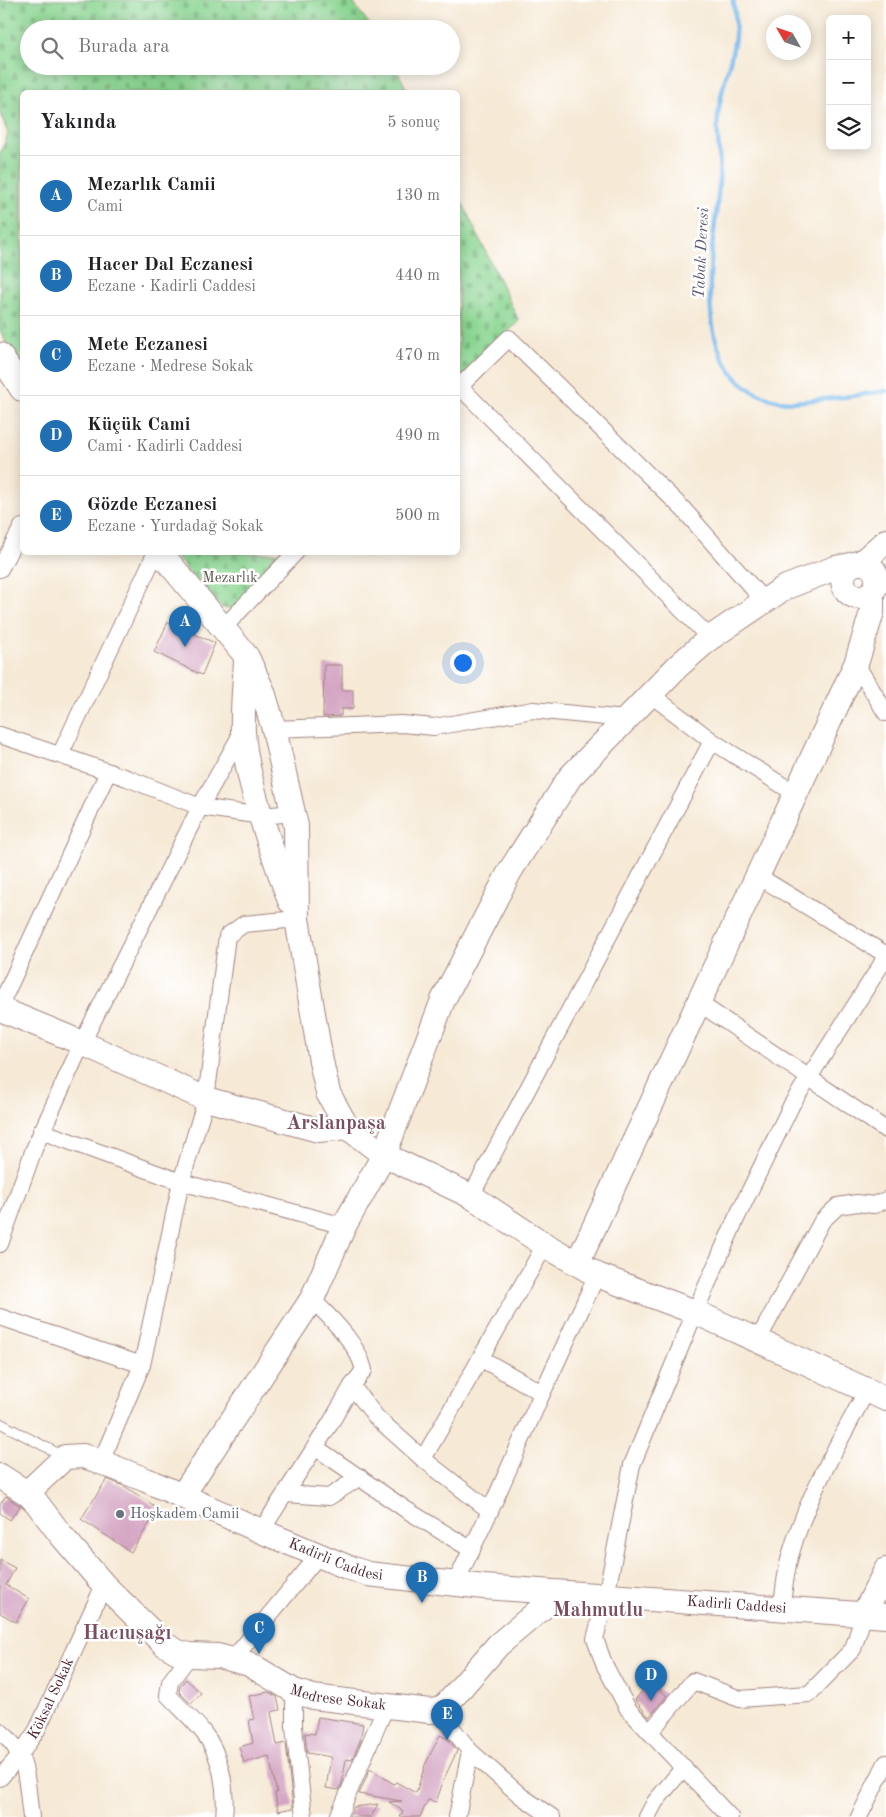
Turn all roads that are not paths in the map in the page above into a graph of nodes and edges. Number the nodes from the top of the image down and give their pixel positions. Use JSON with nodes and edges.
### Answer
{"nodes":[{"id":1,"x":1,"y":358,"type":"edge"},
{"id":2,"x":460,"y":385,"type":"edge"},
{"id":3,"x":20,"y":387,"type":"edge"},
{"id":4,"x":460,"y":389,"type":"edge"},
{"id":5,"x":20,"y":532,"type":"edge"},
{"id":6,"x":886,"y":541,"type":"edge"},
{"id":7,"x":157,"y":555,"type":"edge"},
{"id":8,"x":161,"y":555,"type":"edge"},
{"id":9,"x":293,"y":555,"type":"edge"},
{"id":10,"x":856,"y":564,"type":"junction"},
{"id":11,"x":0,"y":569,"type":"edge"},
{"id":12,"x":867,"y":586,"type":"edge"},
{"id":13,"x":784,"y":588,"type":"junction"},
{"id":14,"x":764,"y":602,"type":"junction"},
{"id":15,"x":223,"y":628,"type":"junction"},
{"id":16,"x":710,"y":638,"type":"junction"},
{"id":17,"x":247,"y":657,"type":"junction"},
{"id":18,"x":858,"y":659,"type":"junction"},
{"id":19,"x":650,"y":694,"type":"junction"},
{"id":20,"x":886,"y":713,"type":"edge"},
{"id":21,"x":626,"y":719,"type":"junction"},
{"id":22,"x":274,"y":730,"type":"junction"},
{"id":23,"x":243,"y":731,"type":"junction"},
{"id":24,"x":0,"y":735,"type":"edge"},
{"id":25,"x":712,"y":741,"type":"junction"},
{"id":26,"x":60,"y":755,"type":"junction"},
{"id":27,"x":108,"y":772,"type":"junction"},
{"id":28,"x":796,"y":794,"type":"junction"},
{"id":29,"x":200,"y":807,"type":"junction"},
{"id":30,"x":293,"y":813,"type":"junction"},
{"id":31,"x":262,"y":816,"type":"junction"},
{"id":32,"x":758,"y":876,"type":"junction"},
{"id":33,"x":297,"y":919,"type":"junction"},
{"id":34,"x":884,"y":960,"type":"edge"},
{"id":35,"x":0,"y":1003,"type":"edge"},
{"id":36,"x":699,"y":1003,"type":"junction"},
{"id":37,"x":0,"y":1009,"type":"edge"},
{"id":38,"x":82,"y":1043,"type":"junction"},
{"id":39,"x":808,"y":1078,"type":"junction"},
{"id":40,"x":206,"y":1099,"type":"junction"},
{"id":41,"x":347,"y":1127,"type":"junction"},
{"id":42,"x":886,"y":1130,"type":"edge"},
{"id":43,"x":42,"y":1131,"type":"junction"},
{"id":44,"x":384,"y":1155,"type":"junction"},
{"id":45,"x":181,"y":1182,"type":"junction"},
{"id":46,"x":470,"y":1196,"type":"junction"},
{"id":47,"x":886,"y":1200,"type":"edge"},
{"id":48,"x":344,"y":1226,"type":"junction"},
{"id":49,"x":0,"y":1244,"type":"edge"},
{"id":50,"x":545,"y":1245,"type":"junction"},
{"id":51,"x":588,"y":1269,"type":"junction"},
{"id":52,"x":312,"y":1299,"type":"junction"},
{"id":53,"x":695,"y":1312,"type":"junction"},
{"id":54,"x":0,"y":1317,"type":"edge"},
{"id":55,"x":758,"y":1340,"type":"junction"},
{"id":56,"x":480,"y":1358,"type":"junction"},
{"id":57,"x":142,"y":1365,"type":"junction"},
{"id":58,"x":352,"y":1386,"type":"junction"},
{"id":59,"x":542,"y":1393,"type":"junction"},
{"id":60,"x":876,"y":1394,"type":"edge"},
{"id":61,"x":0,"y":1423,"type":"edge"},
{"id":62,"x":315,"y":1447,"type":"junction"},
{"id":63,"x":65,"y":1457,"type":"junction"},
{"id":64,"x":423,"y":1459,"type":"junction"},
{"id":65,"x":101,"y":1462,"type":"junction"},
{"id":66,"x":0,"y":1476,"type":"edge"},
{"id":67,"x":360,"y":1477,"type":"junction"},
{"id":68,"x":27,"y":1493,"type":"junction"},
{"id":69,"x":286,"y":1494,"type":"junction"},
{"id":70,"x":182,"y":1496,"type":"junction"},
{"id":71,"x":490,"y":1511,"type":"junction"},
{"id":72,"x":261,"y":1532,"type":"junction"},
{"id":73,"x":472,"y":1550,"type":"junction"},
{"id":74,"x":320,"y":1555,"type":"junction"},
{"id":75,"x":886,"y":1570,"type":"edge"},
{"id":76,"x":454,"y":1584,"type":"junction"},
{"id":77,"x":104,"y":1585,"type":"junction"},
{"id":78,"x":560,"y":1593,"type":"junction"},
{"id":79,"x":606,"y":1596,"type":"junction"},
{"id":80,"x":781,"y":1609,"type":"junction"},
{"id":81,"x":875,"y":1615,"type":"edge"},
{"id":82,"x":190,"y":1655,"type":"junction"},
{"id":83,"x":233,"y":1659,"type":"junction"},
{"id":84,"x":294,"y":1691,"type":"junction"},
{"id":85,"x":386,"y":1706,"type":"junction"},
{"id":86,"x":438,"y":1710,"type":"junction"},
{"id":87,"x":0,"y":1731,"type":"edge"},
{"id":88,"x":650,"y":1732,"type":"junction"},
{"id":89,"x":470,"y":1751,"type":"junction"},
{"id":90,"x":20,"y":1755,"type":"junction"},
{"id":91,"x":886,"y":1763,"type":"edge"},
{"id":92,"x":684,"y":1767,"type":"junction"},
{"id":93,"x":0,"y":1778,"type":"edge"},
{"id":94,"x":31,"y":1817,"type":"edge"},
{"id":95,"x":224,"y":1817,"type":"edge"},
{"id":96,"x":304,"y":1817,"type":"edge"},
{"id":97,"x":338,"y":1817,"type":"edge"},
{"id":98,"x":457,"y":1817,"type":"edge"},
{"id":99,"x":552,"y":1817,"type":"edge"},
{"id":100,"x":647,"y":1817,"type":"edge"},
{"id":101,"x":730,"y":1817,"type":"edge"},
{"id":102,"x":859,"y":1817,"type":"edge"}],
"edges":[{"from":1,"to":3,"type":"street"},
{"from":2,"to":14,"type":"street"},
{"from":4,"to":16,"type":"street"},
{"from":5,"to":11,"type":"street"},
{"from":6,"to":10,"type":"street"},
{"from":7,"to":26,"type":"street"},
{"from":8,"to":15,"type":"street"},
{"from":9,"to":15,"type":"street"},
{"from":10,"to":12,"type":"street"},
{"from":10,"to":12,"type":"street"},
{"from":10,"to":13,"type":"street"},
{"from":12,"to":13,"type":"street"},
{"from":12,"to":18,"type":"street"},
{"from":13,"to":14,"type":"street"},
{"from":14,"to":16,"type":"street"},
{"from":15,"to":17,"type":"street"},
{"from":16,"to":19,"type":"street"},
{"from":17,"to":22,"type":"street"},
{"from":17,"to":23,"type":"street"},
{"from":18,"to":20,"type":"street"},
{"from":18,"to":28,"type":"street"},
{"from":19,"to":21,"type":"street"},
{"from":19,"to":25,"type":"street"},
{"from":21,"to":22,"type":"street"},
{"from":21,"to":44,"type":"street"},
{"from":22,"to":30,"type":"street"},
{"from":23,"to":29,"type":"street"},
{"from":23,"to":31,"type":"street"},
{"from":24,"to":26,"type":"street"},
{"from":25,"to":28,"type":"street"},
{"from":25,"to":46,"type":"street"},
{"from":26,"to":27,"type":"street"},
{"from":27,"to":29,"type":"street"},
{"from":27,"to":35,"type":"street"},
{"from":28,"to":32,"type":"street"},
{"from":29,"to":31,"type":"street"},
{"from":29,"to":38,"type":"street"},
{"from":30,"to":31,"type":"street"},
{"from":30,"to":33,"type":"street"},
{"from":31,"to":33,"type":"street"},
{"from":32,"to":34,"type":"street"},
{"from":32,"to":36,"type":"street"},
{"from":33,"to":40,"type":"street"},
{"from":33,"to":41,"type":"street"},
{"from":34,"to":39,"type":"street"},
{"from":36,"to":39,"type":"street"},
{"from":36,"to":51,"type":"street"},
{"from":37,"to":38,"type":"street"},
{"from":38,"to":40,"type":"street"},
{"from":38,"to":43,"type":"street"},
{"from":39,"to":42,"type":"street"},
{"from":39,"to":53,"type":"street"},
{"from":40,"to":41,"type":"street"},
{"from":40,"to":45,"type":"street"},
{"from":41,"to":44,"type":"street"},
{"from":43,"to":45,"type":"street"},
{"from":43,"to":49,"type":"street"},
{"from":44,"to":46,"type":"street"},
{"from":44,"to":48,"type":"street"},
{"from":45,"to":48,"type":"street"},
{"from":45,"to":57,"type":"street"},
{"from":46,"to":50,"type":"street"},
{"from":47,"to":55,"type":"street"},
{"from":48,"to":52,"type":"street"},
{"from":50,"to":51,"type":"street"},
{"from":50,"to":56,"type":"street"},
{"from":51,"to":53,"type":"street"},
{"from":51,"to":59,"type":"street"},
{"from":52,"to":58,"type":"street"},
{"from":52,"to":70,"type":"street"},
{"from":53,"to":55,"type":"street"},
{"from":53,"to":79,"type":"street"},
{"from":54,"to":57,"type":"street"},
{"from":55,"to":60,"type":"street"},
{"from":56,"to":59,"type":"street"},
{"from":56,"to":64,"type":"street"},
{"from":57,"to":65,"type":"street"},
{"from":58,"to":62,"type":"street"},
{"from":58,"to":64,"type":"street"},
{"from":59,"to":71,"type":"street"},
{"from":60,"to":80,"type":"street"},
{"from":61,"to":63,"type":"lane"},
{"from":62,"to":67,"type":"street"},
{"from":62,"to":69,"type":"street"},
{"from":63,"to":65,"type":"street","name":"Kadirli Caddesi"},
{"from":63,"to":68,"type":"street"},
{"from":64,"to":71,"type":"street"},
{"from":65,"to":70,"type":"street","name":"Kadirli Caddesi"},
{"from":66,"to":68,"type":"street","name":"Medrese Sokak"},
{"from":67,"to":69,"type":"street"},
{"from":67,"to":73,"type":"street"},
{"from":68,"to":77,"type":"street","name":"Medrese Sokak"},
{"from":69,"to":72,"type":"street"},
{"from":70,"to":72,"type":"street","name":"Kadirli Caddesi"},
{"from":71,"to":73,"type":"street"},
{"from":72,"to":74,"type":"street","name":"Kadirli Caddesi"},
{"from":73,"to":76,"type":"street"},
{"from":74,"to":76,"type":"street","name":"Kadirli Caddesi"},
{"from":74,"to":83,"type":"street"},
{"from":75,"to":81,"type":"street"},
{"from":76,"to":78,"type":"street","name":"Kadirli Caddesi"},
{"from":77,"to":82,"type":"street","name":"Medrese Sokak"},
{"from":77,"to":90,"type":"street","name":"Köksal Sokak"},
{"from":78,"to":79,"type":"street","name":"Kadirli Caddesi"},
{"from":78,"to":86,"type":"street"},
{"from":79,"to":80,"type":"street","name":"Kadirli Caddesi"},
{"from":79,"to":88,"type":"street"},
{"from":80,"to":81,"type":"street","name":"Kadirli Caddesi"},
{"from":81,"to":88,"type":"street"},
{"from":82,"to":83,"type":"street","name":"Medrese Sokak"},
{"from":82,"to":95,"type":"street"},
{"from":83,"to":84,"type":"street","name":"Medrese Sokak"},
{"from":84,"to":85,"type":"street","name":"Medrese Sokak"},
{"from":84,"to":96,"type":"street"},
{"from":85,"to":86,"type":"street","name":"Medrese Sokak"},
{"from":85,"to":97,"type":"street"},
{"from":86,"to":89,"type":"street"},
{"from":87,"to":90,"type":"street"},
{"from":88,"to":92,"type":"street"},
{"from":89,"to":98,"type":"street"},
{"from":89,"to":99,"type":"street"},
{"from":90,"to":93,"type":"street","name":"Köksal Sokak"},
{"from":90,"to":94,"type":"street"},
{"from":91,"to":102,"type":"street"},
{"from":92,"to":100,"type":"street"},
{"from":92,"to":101,"type":"street"}]}
